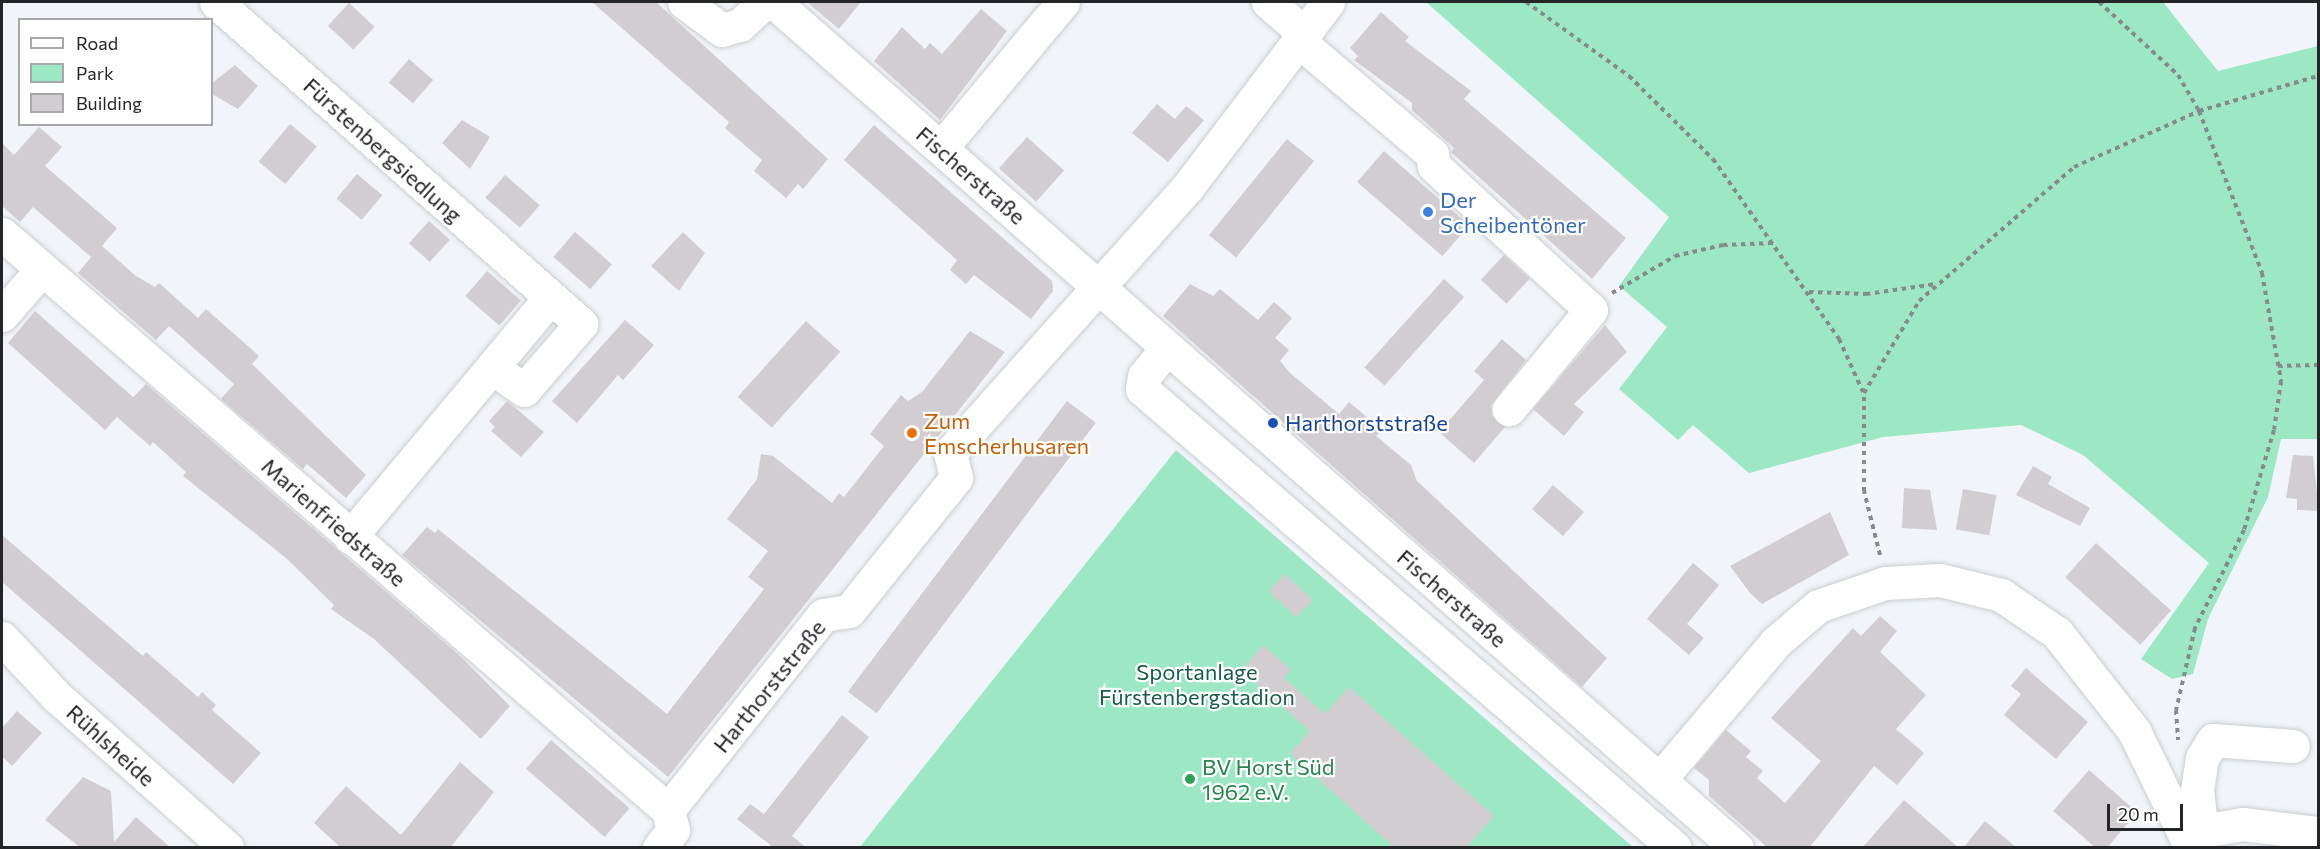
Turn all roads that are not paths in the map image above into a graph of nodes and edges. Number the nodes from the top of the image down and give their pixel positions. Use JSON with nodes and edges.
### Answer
{"nodes":[{"id":1,"x":216,"y":2,"type":"edge"},
{"id":2,"x":684,"y":2,"type":"edge"},
{"id":3,"x":765,"y":2,"type":"edge"},
{"id":4,"x":774,"y":2,"type":"edge"},
{"id":5,"x":1064,"y":2,"type":"edge"},
{"id":6,"x":1268,"y":2,"type":"edge"},
{"id":7,"x":1328,"y":2,"type":"edge"},
{"id":8,"x":1304,"y":39,"type":"junction"},
{"id":9,"x":940,"y":148,"type":"junction"},
{"id":10,"x":2,"y":234,"type":"edge"},
{"id":11,"x":42,"y":269,"type":"junction"},
{"id":12,"x":1097,"y":286,"type":"junction"},
{"id":13,"x":2,"y":315,"type":"edge"},
{"id":14,"x":1167,"y":348,"type":"junction"},
{"id":15,"x":1509,"y":409,"type":"dead end"},
{"id":16,"x":350,"y":537,"type":"junction"},
{"id":17,"x":2,"y":638,"type":"edge"},
{"id":18,"x":2293,"y":746,"type":"dead end"},
{"id":19,"x":1659,"y":780,"type":"junction"},
{"id":20,"x":668,"y":810,"type":"junction"},
{"id":21,"x":2318,"y":833,"type":"edge"},
{"id":22,"x":2194,"y":839,"type":"edge"},
{"id":23,"x":227,"y":848,"type":"edge"},
{"id":24,"x":659,"y":848,"type":"edge"},
{"id":25,"x":1675,"y":848,"type":"edge"},
{"id":26,"x":1737,"y":848,"type":"edge"}],
"edges":[{"from":1,"to":16,"type":"street","name":"Fürstenbergsiedlung"},
{"from":2,"to":3,"type":"street"},
{"from":4,"to":9,"type":"street","name":"Fischerstraße"},
{"from":5,"to":9,"type":"street"},
{"from":6,"to":8,"type":"street"},
{"from":7,"to":8,"type":"street","name":"Harthorststraße"},
{"from":8,"to":12,"type":"street","name":"Harthorststraße"},
{"from":8,"to":15,"type":"street"},
{"from":9,"to":12,"type":"street","name":"Fischerstraße"},
{"from":10,"to":11,"type":"street","name":"Marienfriedstraße"},
{"from":11,"to":13,"type":"street"},
{"from":11,"to":16,"type":"street","name":"Marienfriedstraße"},
{"from":12,"to":14,"type":"street","name":"Fischerstraße"},
{"from":12,"to":20,"type":"street","name":"Harthorststraße"},
{"from":14,"to":19,"type":"street","name":"Fischerstraße"},
{"from":14,"to":25,"type":"street","name":"Fischerstraße"},
{"from":16,"to":20,"type":"street","name":"Marienfriedstraße"},
{"from":17,"to":23,"type":"street","name":"Rühlsheide"},
{"from":18,"to":22,"type":"street"},
{"from":19,"to":22,"type":"street"},
{"from":19,"to":26,"type":"street","name":"Fischerstraße"},
{"from":20,"to":24,"type":"street"},
{"from":21,"to":22,"type":"street"}]}
